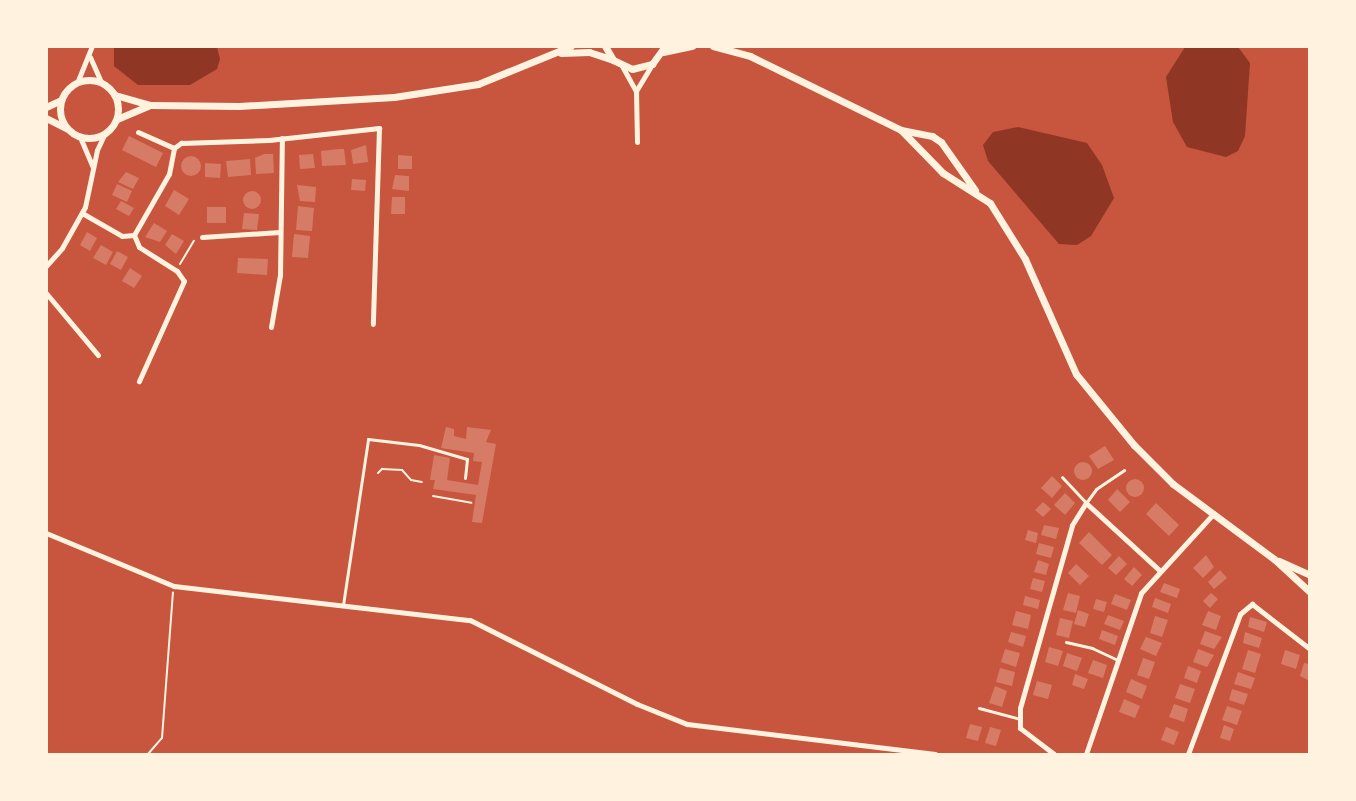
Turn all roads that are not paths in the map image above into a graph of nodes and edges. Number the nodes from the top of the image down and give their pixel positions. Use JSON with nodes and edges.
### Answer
{"nodes":[{"id":1,"x":92,"y":46,"type":"edge"},
{"id":2,"x":571,"y":46,"type":"edge"},
{"id":3,"x":605,"y":46,"type":"edge"},
{"id":4,"x":692,"y":46,"type":"edge"},
{"id":5,"x":713,"y":46,"type":"edge"},
{"id":6,"x":664,"y":49,"type":"edge"},
{"id":7,"x":558,"y":53,"type":"junction"},
{"id":8,"x":90,"y":57,"type":"junction"},
{"id":9,"x":613,"y":60,"type":"junction"},
{"id":10,"x":652,"y":64,"type":"junction"},
{"id":11,"x":622,"y":66,"type":"junction"},
{"id":12,"x":101,"y":82,"type":"junction"},
{"id":13,"x":77,"y":83,"type":"junction"},
{"id":14,"x":636,"y":91,"type":"junction"},
{"id":15,"x":115,"y":95,"type":"junction"},
{"id":16,"x":61,"y":100,"type":"junction"},
{"id":17,"x":150,"y":105,"type":"junction"},
{"id":18,"x":46,"y":107,"type":"edge"},
{"id":19,"x":46,"y":118,"type":"edge"},
{"id":20,"x":117,"y":119,"type":"junction"},
{"id":21,"x":66,"y":128,"type":"junction"},
{"id":22,"x":901,"y":130,"type":"junction"},
{"id":23,"x":138,"y":132,"type":"dead end"},
{"id":24,"x":105,"y":134,"type":"junction"},
{"id":25,"x":80,"y":137,"type":"junction"},
{"id":26,"x":282,"y":138,"type":"junction"},
{"id":27,"x":637,"y":142,"type":"dead end"},
{"id":28,"x":174,"y":148,"type":"junction"},
{"id":29,"x":93,"y":169,"type":"junction"},
{"id":30,"x":976,"y":192,"type":"junction"},
{"id":31,"x":82,"y":213,"type":"junction"},
{"id":32,"x":280,"y":232,"type":"junction"},
{"id":33,"x":134,"y":235,"type":"junction"},
{"id":34,"x":202,"y":237,"type":"road end"},
{"id":35,"x":46,"y":266,"type":"edge"},
{"id":36,"x":46,"y":293,"type":"edge"},
{"id":37,"x":374,"y":324,"type":"dead end"},
{"id":38,"x":272,"y":327,"type":"dead end"},
{"id":39,"x":98,"y":355,"type":"dead end"},
{"id":40,"x":139,"y":381,"type":"dead end"},
{"id":41,"x":1124,"y":470,"type":"dead end"},
{"id":42,"x":1062,"y":477,"type":"dead end"},
{"id":43,"x":465,"y":478,"type":"dead end"},
{"id":44,"x":1086,"y":503,"type":"junction"},
{"id":45,"x":1214,"y":513,"type":"junction"},
{"id":46,"x":46,"y":533,"type":"edge"},
{"id":47,"x":1274,"y":559,"type":"junction"},
{"id":48,"x":1159,"y":570,"type":"junction"},
{"id":49,"x":1310,"y":575,"type":"edge"},
{"id":50,"x":1310,"y":592,"type":"edge"},
{"id":51,"x":343,"y":605,"type":"junction"},
{"id":52,"x":1066,"y":642,"type":"dead end"},
{"id":53,"x":1310,"y":649,"type":"edge"},
{"id":54,"x":1119,"y":661,"type":"junction"},
{"id":55,"x":979,"y":708,"type":"dead end"},
{"id":56,"x":1020,"y":718,"type":"junction"},
{"id":57,"x":935,"y":754,"type":"edge"},
{"id":58,"x":1054,"y":754,"type":"edge"},
{"id":59,"x":1086,"y":754,"type":"edge"},
{"id":60,"x":1188,"y":754,"type":"edge"}],
"edges":[{"from":1,"to":8,"type":"street"},
{"from":2,"to":7,"type":"street"},
{"from":3,"to":9,"type":"street"},
{"from":4,"to":6,"type":"street"},
{"from":5,"to":22,"type":"street"},
{"from":6,"to":10,"type":"street"},
{"from":7,"to":9,"type":"street"},
{"from":7,"to":17,"type":"street"},
{"from":8,"to":12,"type":"street"},
{"from":8,"to":13,"type":"street"},
{"from":9,"to":11,"type":"street"},
{"from":10,"to":11,"type":"street"},
{"from":10,"to":14,"type":"street"},
{"from":11,"to":14,"type":"street"},
{"from":12,"to":13,"type":"street"},
{"from":12,"to":15,"type":"street"},
{"from":13,"to":16,"type":"street"},
{"from":14,"to":27,"type":"street"},
{"from":15,"to":17,"type":"street"},
{"from":15,"to":20,"type":"street"},
{"from":16,"to":18,"type":"street"},
{"from":16,"to":21,"type":"street"},
{"from":17,"to":20,"type":"street"},
{"from":19,"to":21,"type":"street"},
{"from":20,"to":24,"type":"street"},
{"from":21,"to":25,"type":"street"},
{"from":22,"to":30,"type":"street"},
{"from":22,"to":30,"type":"street"},
{"from":23,"to":28,"type":"street"},
{"from":24,"to":25,"type":"street"},
{"from":24,"to":29,"type":"street"},
{"from":25,"to":29,"type":"street"},
{"from":26,"to":28,"type":"street"},
{"from":26,"to":32,"type":"street"},
{"from":26,"to":37,"type":"street"},
{"from":28,"to":33,"type":"street"},
{"from":29,"to":31,"type":"street"},
{"from":30,"to":45,"type":"street"},
{"from":31,"to":33,"type":"street"},
{"from":31,"to":35,"type":"street"},
{"from":32,"to":34,"type":"street"},
{"from":32,"to":38,"type":"street"},
{"from":33,"to":40,"type":"street"},
{"from":36,"to":39,"type":"street"},
{"from":41,"to":44,"type":"lane"},
{"from":42,"to":44,"type":"lane"},
{"from":43,"to":51,"type":"lane"},
{"from":44,"to":48,"type":"street"},
{"from":44,"to":56,"type":"street"},
{"from":45,"to":47,"type":"street"},
{"from":45,"to":48,"type":"street"},
{"from":46,"to":51,"type":"street"},
{"from":47,"to":49,"type":"street"},
{"from":47,"to":50,"type":"street"},
{"from":48,"to":54,"type":"street"},
{"from":51,"to":57,"type":"street"},
{"from":52,"to":54,"type":"lane"},
{"from":53,"to":60,"type":"street"},
{"from":54,"to":59,"type":"street"},
{"from":55,"to":56,"type":"lane"},
{"from":56,"to":58,"type":"street"}]}
